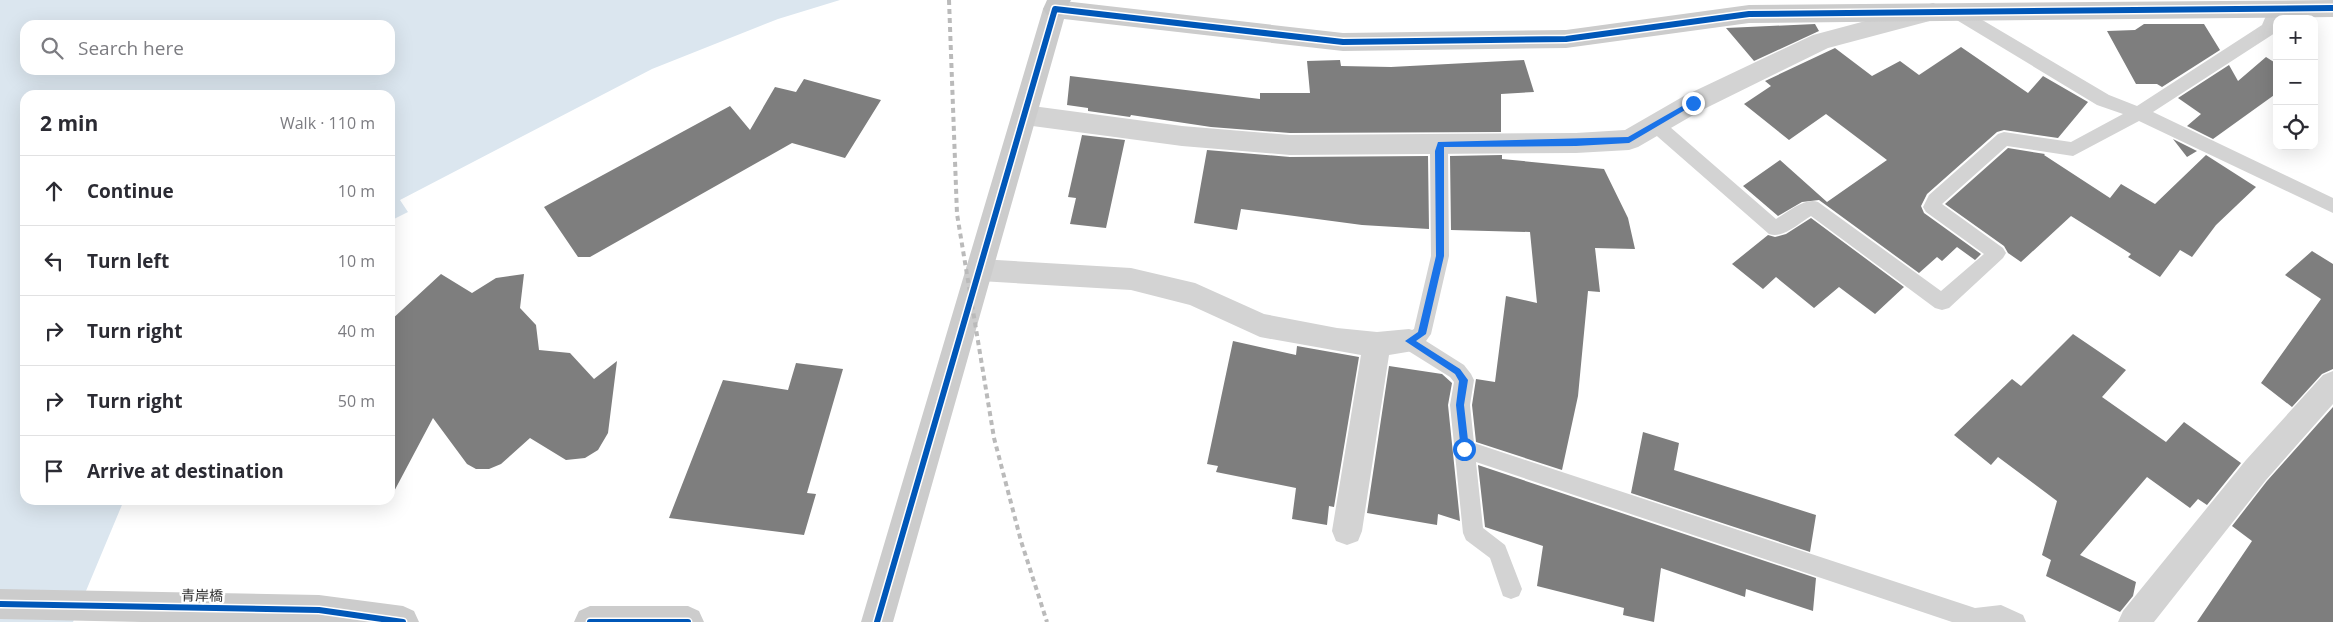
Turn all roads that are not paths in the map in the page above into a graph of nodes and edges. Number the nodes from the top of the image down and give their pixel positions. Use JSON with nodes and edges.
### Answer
{"nodes":[{"id":1,"x":1057,"y":4,"type":"edge"},
{"id":2,"x":2277,"y":8,"type":"junction"},
{"id":3,"x":2333,"y":8,"type":"edge"},
{"id":4,"x":1946,"y":12,"type":"junction"},
{"id":5,"x":2139,"y":113,"type":"junction"},
{"id":6,"x":1025,"y":115,"type":"junction"},
{"id":7,"x":1656,"y":125,"type":"junction"},
{"id":8,"x":1441,"y":144,"type":"junction"},
{"id":9,"x":2333,"y":206,"type":"edge"},
{"id":10,"x":980,"y":270,"type":"junction"},
{"id":11,"x":1409,"y":341,"type":"junction"},
{"id":12,"x":1377,"y":344,"type":"junction"},
{"id":13,"x":2333,"y":384,"type":"edge"},
{"id":14,"x":1464,"y":449,"type":"junction"},
{"id":15,"x":1347,"y":532,"type":"dead end"},
{"id":16,"x":1511,"y":589,"type":"dead end"},
{"id":17,"x":0,"y":604,"type":"edge"},
{"id":18,"x":2142,"y":619,"type":"edge"},
{"id":19,"x":403,"y":622,"type":"edge"},
{"id":20,"x":590,"y":622,"type":"edge"},
{"id":21,"x":688,"y":622,"type":"edge"},
{"id":22,"x":877,"y":622,"type":"edge"},
{"id":23,"x":2015,"y":622,"type":"edge"}],
"edges":[{"from":1,"to":4,"type":"street"},
{"from":1,"to":6,"type":"street"},
{"from":2,"to":3,"type":"street"},
{"from":2,"to":4,"type":"street"},
{"from":2,"to":5,"type":"lane"},
{"from":4,"to":5,"type":"lane"},
{"from":4,"to":7,"type":"street"},
{"from":5,"to":7,"type":"lane"},
{"from":5,"to":9,"type":"lane"},
{"from":6,"to":8,"type":"street"},
{"from":6,"to":10,"type":"street"},
{"from":7,"to":8,"type":"street"},
{"from":8,"to":11,"type":"lane"},
{"from":10,"to":12,"type":"street"},
{"from":10,"to":22,"type":"street"},
{"from":11,"to":12,"type":"street"},
{"from":11,"to":14,"type":"lane"},
{"from":12,"to":15,"type":"street"},
{"from":13,"to":18,"type":"street"},
{"from":14,"to":16,"type":"lane"},
{"from":14,"to":23,"type":"lane"},
{"from":17,"to":19,"type":"street","name":"青岸橋"},
{"from":20,"to":21,"type":"street"}]}
